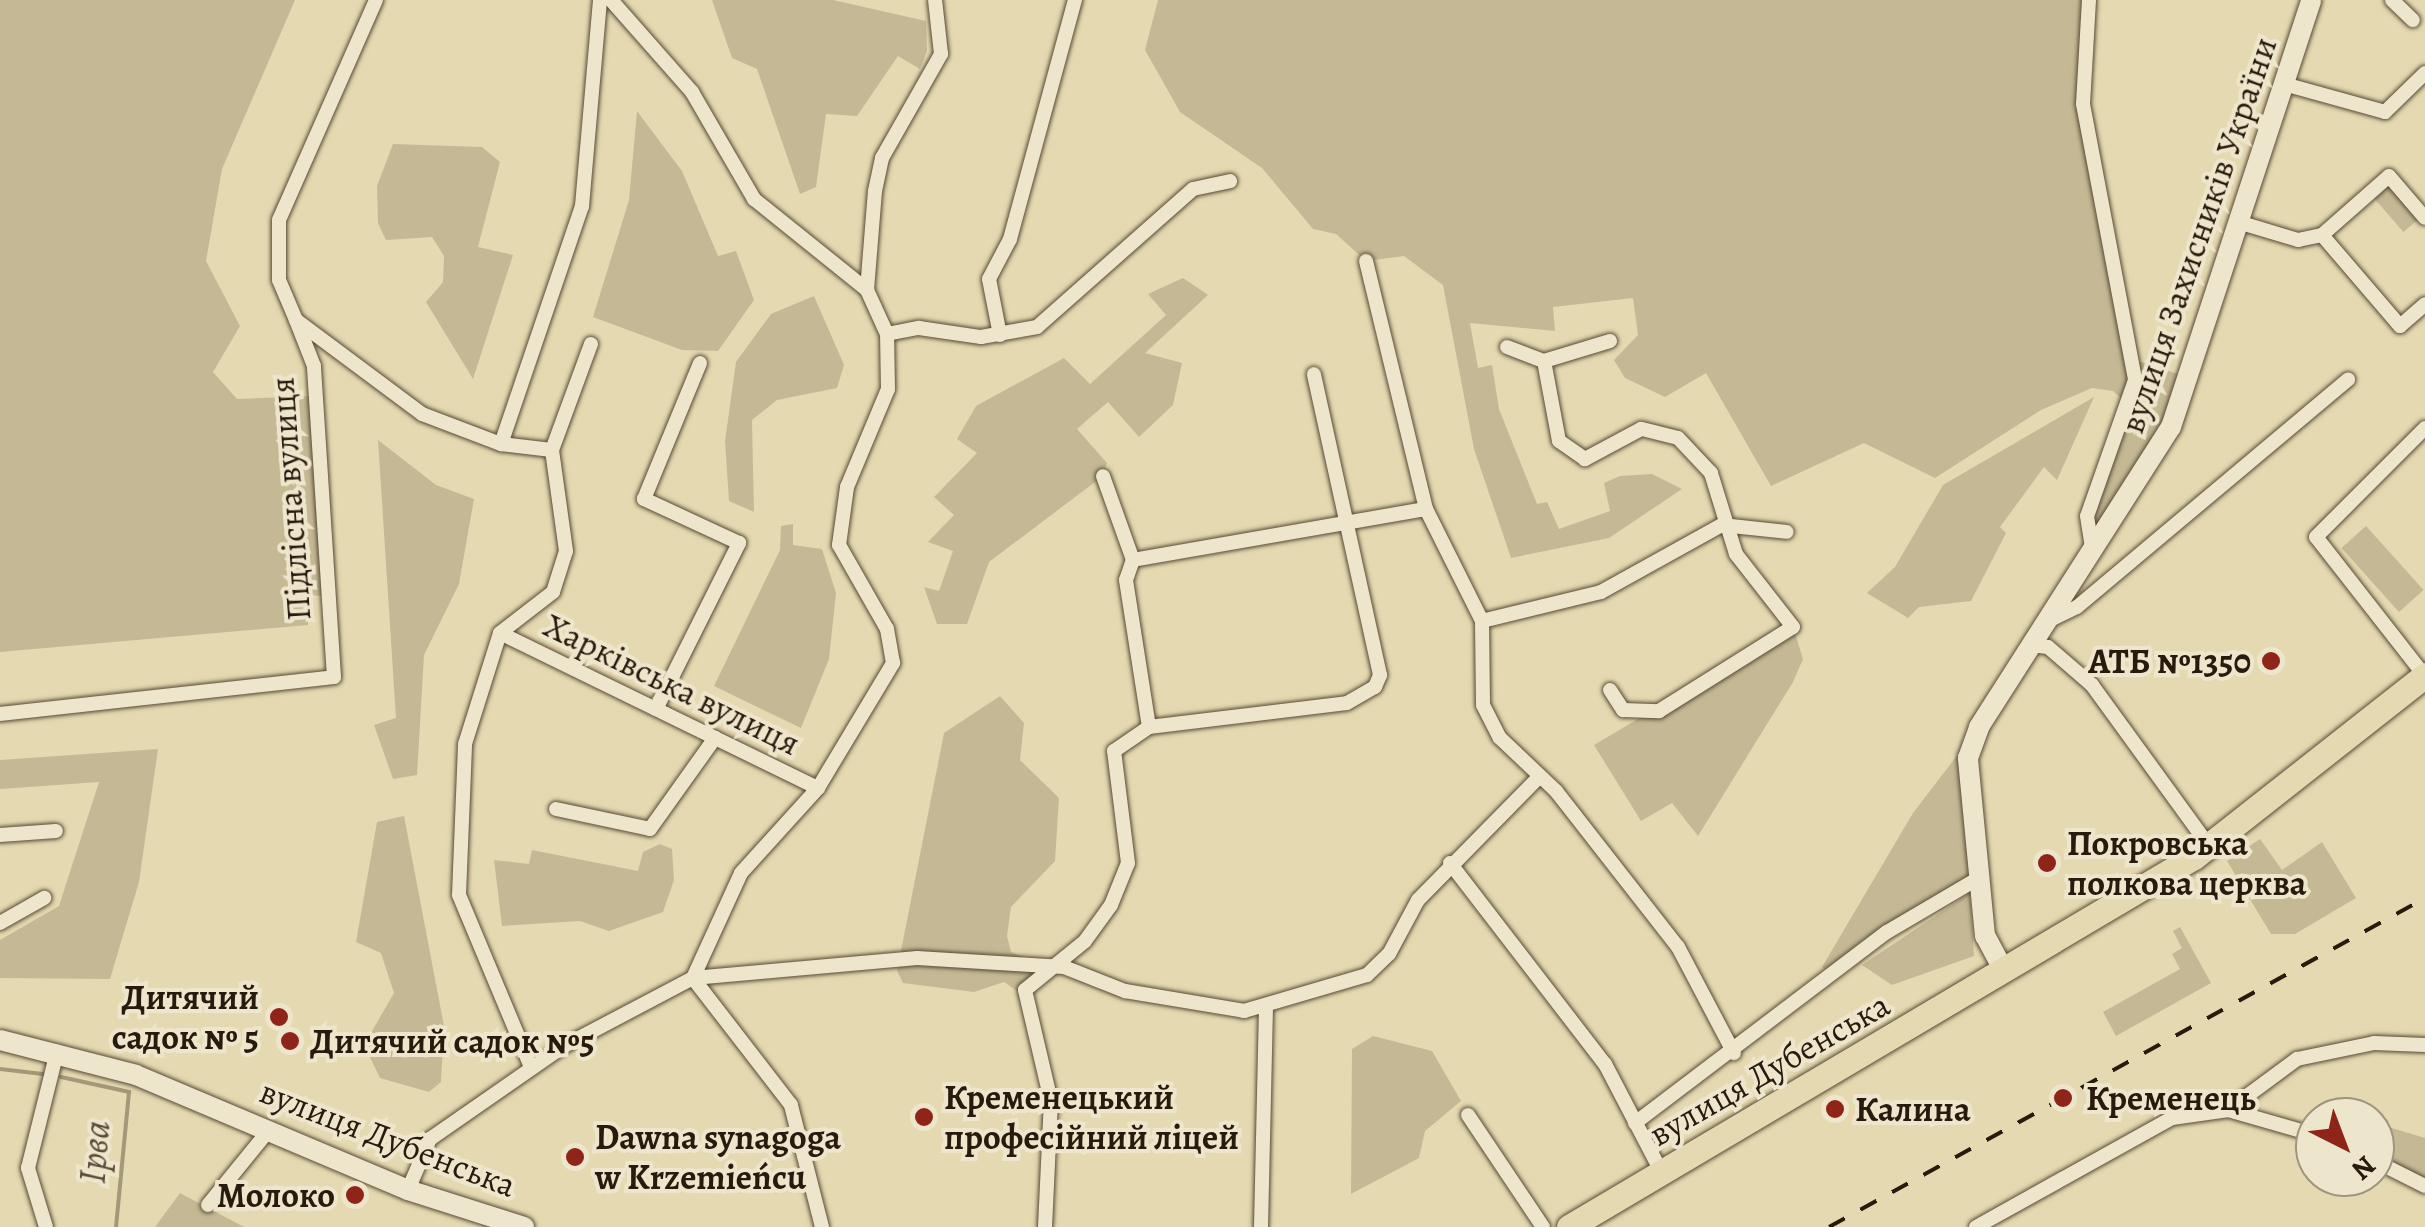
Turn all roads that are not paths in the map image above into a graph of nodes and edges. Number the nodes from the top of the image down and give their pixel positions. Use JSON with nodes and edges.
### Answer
{"nodes":[{"id":1,"x":376,"y":0,"type":"edge"},
{"id":2,"x":600,"y":0,"type":"edge"},
{"id":3,"x":611,"y":0,"type":"edge"},
{"id":4,"x":934,"y":0,"type":"edge"},
{"id":5,"x":1075,"y":0,"type":"edge"},
{"id":6,"x":2089,"y":0,"type":"edge"},
{"id":7,"x":2311,"y":0,"type":"edge"},
{"id":8,"x":2392,"y":0,"type":"edge"},
{"id":9,"x":2412,"y":20,"type":"dead end"},
{"id":10,"x":2425,"y":73,"type":"edge"},
{"id":11,"x":2284,"y":84,"type":"junction"},
{"id":12,"x":1230,"y":181,"type":"dead end"},
{"id":13,"x":2425,"y":218,"type":"edge"},
{"id":14,"x":2238,"y":222,"type":"junction"},
{"id":15,"x":2322,"y":235,"type":"junction"},
{"id":16,"x":1366,"y":261,"type":"dead end"},
{"id":17,"x":867,"y":290,"type":"junction"},
{"id":18,"x":2425,"y":304,"type":"edge"},
{"id":19,"x":296,"y":320,"type":"junction"},
{"id":20,"x":887,"y":334,"type":"junction"},
{"id":21,"x":1000,"y":335,"type":"junction"},
{"id":22,"x":1610,"y":341,"type":"dead end"},
{"id":23,"x":590,"y":344,"type":"dead end"},
{"id":24,"x":1508,"y":347,"type":"dead end"},
{"id":25,"x":1544,"y":361,"type":"junction"},
{"id":26,"x":700,"y":362,"type":"dead end"},
{"id":27,"x":1314,"y":374,"type":"dead end"},
{"id":28,"x":2348,"y":380,"type":"dead end"},
{"id":29,"x":2425,"y":428,"type":"edge"},
{"id":30,"x":501,"y":444,"type":"junction"},
{"id":31,"x":552,"y":450,"type":"junction"},
{"id":32,"x":1103,"y":476,"type":"dead end"},
{"id":33,"x":1426,"y":509,"type":"junction"},
{"id":34,"x":1346,"y":523,"type":"junction"},
{"id":35,"x":1722,"y":525,"type":"junction"},
{"id":36,"x":1787,"y":532,"type":"dead end"},
{"id":37,"x":2093,"y":554,"type":"junction"},
{"id":38,"x":1133,"y":560,"type":"junction"},
{"id":39,"x":2048,"y":620,"type":"junction"},
{"id":40,"x":1482,"y":622,"type":"junction"},
{"id":41,"x":500,"y":633,"type":"junction"},
{"id":42,"x":2031,"y":646,"type":"junction"},
{"id":43,"x":2425,"y":675,"type":"edge"},
{"id":44,"x":1610,"y":690,"type":"dead end"},
{"id":45,"x":656,"y":709,"type":"junction"},
{"id":46,"x":0,"y":714,"type":"edge"},
{"id":47,"x":1149,"y":728,"type":"junction"},
{"id":48,"x":715,"y":738,"type":"junction"},
{"id":49,"x":1538,"y":778,"type":"junction"},
{"id":50,"x":818,"y":788,"type":"junction"},
{"id":51,"x":556,"y":809,"type":"dead end"},
{"id":52,"x":56,"y":831,"type":"dead end"},
{"id":53,"x":0,"y":836,"type":"edge"},
{"id":54,"x":2209,"y":846,"type":"junction"},
{"id":55,"x":1450,"y":864,"type":"junction"},
{"id":56,"x":1982,"y":876,"type":"junction"},
{"id":57,"x":44,"y":898,"type":"dead end"},
{"id":58,"x":0,"y":923,"type":"edge"},
{"id":59,"x":1047,"y":970,"type":"junction"},
{"id":60,"x":2004,"y":971,"type":"junction"},
{"id":61,"x":693,"y":978,"type":"junction"},
{"id":62,"x":1266,"y":1006,"type":"junction"},
{"id":63,"x":0,"y":1040,"type":"edge"},
{"id":64,"x":2425,"y":1045,"type":"edge"},
{"id":65,"x":57,"y":1052,"type":"junction"},
{"id":66,"x":1734,"y":1053,"type":"junction"},
{"id":67,"x":531,"y":1067,"type":"junction"},
{"id":68,"x":2228,"y":1110,"type":"junction"},
{"id":69,"x":1468,"y":1116,"type":"dead end"},
{"id":70,"x":1635,"y":1123,"type":"junction"},
{"id":71,"x":2295,"y":1129,"type":"edge"},
{"id":72,"x":269,"y":1130,"type":"junction"},
{"id":73,"x":2395,"y":1171,"type":"edge"},
{"id":74,"x":1662,"y":1173,"type":"junction"},
{"id":75,"x":2425,"y":1186,"type":"edge"},
{"id":76,"x":408,"y":1190,"type":"junction"},
{"id":77,"x":208,"y":1205,"type":"dead end"},
{"id":78,"x":46,"y":1227,"type":"edge"},
{"id":79,"x":524,"y":1227,"type":"edge"},
{"id":80,"x":822,"y":1227,"type":"edge"},
{"id":81,"x":1045,"y":1227,"type":"edge"},
{"id":82,"x":1261,"y":1227,"type":"edge"},
{"id":83,"x":1544,"y":1227,"type":"edge"},
{"id":84,"x":1569,"y":1227,"type":"edge"},
{"id":85,"x":1976,"y":1227,"type":"edge"}],
"edges":[{"from":1,"to":19,"type":"street","name":"Підлісна вулиця"},
{"from":2,"to":30,"type":"street"},
{"from":3,"to":17,"type":"street"},
{"from":4,"to":17,"type":"street"},
{"from":5,"to":21,"type":"street"},
{"from":6,"to":37,"type":"street"},
{"from":7,"to":11,"type":"street","name":"вулиця Захисників України"},
{"from":8,"to":9,"type":"street"},
{"from":10,"to":11,"type":"street"},
{"from":11,"to":14,"type":"street","name":"вулиця Захисників України"},
{"from":12,"to":21,"type":"street"},
{"from":13,"to":15,"type":"street"},
{"from":14,"to":15,"type":"street"},
{"from":14,"to":37,"type":"street","name":"вулиця Захисників України"},
{"from":15,"to":18,"type":"street"},
{"from":16,"to":33,"type":"street"},
{"from":17,"to":20,"type":"street"},
{"from":19,"to":30,"type":"street"},
{"from":19,"to":46,"type":"street","name":"Підлісна вулиця"},
{"from":20,"to":21,"type":"street"},
{"from":20,"to":50,"type":"street"},
{"from":22,"to":25,"type":"street"},
{"from":23,"to":31,"type":"street"},
{"from":24,"to":25,"type":"street"},
{"from":25,"to":35,"type":"street"},
{"from":26,"to":45,"type":"street"},
{"from":27,"to":34,"type":"street"},
{"from":28,"to":39,"type":"street"},
{"from":29,"to":43,"type":"street"},
{"from":30,"to":31,"type":"street"},
{"from":31,"to":41,"type":"street"},
{"from":32,"to":38,"type":"street"},
{"from":33,"to":34,"type":"street"},
{"from":33,"to":40,"type":"street"},
{"from":34,"to":38,"type":"street"},
{"from":34,"to":47,"type":"street"},
{"from":35,"to":36,"type":"street"},
{"from":35,"to":40,"type":"street"},
{"from":35,"to":44,"type":"street"},
{"from":37,"to":39,"type":"street","name":"вулиця Захисників України"},
{"from":38,"to":47,"type":"street"},
{"from":39,"to":42,"type":"street","name":"вулиця Захисників України"},
{"from":40,"to":49,"type":"street"},
{"from":41,"to":45,"type":"street","name":"Харківська вулиця"},
{"from":41,"to":67,"type":"street"},
{"from":42,"to":54,"type":"street"},
{"from":42,"to":56,"type":"street","name":"вулиця Захисників України"},
{"from":43,"to":54,"type":"highway","name":"вулиця Дубенська"},
{"from":45,"to":48,"type":"street","name":"Харківська вулиця"},
{"from":47,"to":59,"type":"street"},
{"from":48,"to":50,"type":"street","name":"Харківська вулиця"},
{"from":48,"to":51,"type":"street"},
{"from":49,"to":55,"type":"street"},
{"from":49,"to":66,"type":"street"},
{"from":50,"to":61,"type":"street"},
{"from":52,"to":53,"type":"street"},
{"from":54,"to":60,"type":"highway","name":"вулиця Дубенська"},
{"from":55,"to":62,"type":"street"},
{"from":55,"to":70,"type":"street"},
{"from":56,"to":60,"type":"street","name":"вулиця Захисників України"},
{"from":56,"to":66,"type":"street"},
{"from":57,"to":58,"type":"street"},
{"from":59,"to":61,"type":"street"},
{"from":59,"to":62,"type":"street"},
{"from":59,"to":81,"type":"street"},
{"from":60,"to":74,"type":"highway","name":"вулиця Дубенська"},
{"from":61,"to":67,"type":"street"},
{"from":61,"to":80,"type":"street"},
{"from":62,"to":82,"type":"street"},
{"from":63,"to":65,"type":"street","name":"вулиця Дубенська"},
{"from":64,"to":68,"type":"street"},
{"from":65,"to":72,"type":"street","name":"вулиця Дубенська"},
{"from":65,"to":78,"type":"street"},
{"from":66,"to":70,"type":"street"},
{"from":67,"to":76,"type":"street"},
{"from":68,"to":71,"type":"street"},
{"from":68,"to":85,"type":"street"},
{"from":69,"to":83,"type":"street"},
{"from":70,"to":74,"type":"street"},
{"from":72,"to":76,"type":"street","name":"вулиця Дубенська"},
{"from":72,"to":77,"type":"street"},
{"from":73,"to":75,"type":"street"},
{"from":74,"to":84,"type":"highway","name":"вулиця Дубенська"},
{"from":76,"to":79,"type":"street","name":"вулиця Дубенська"}]}
